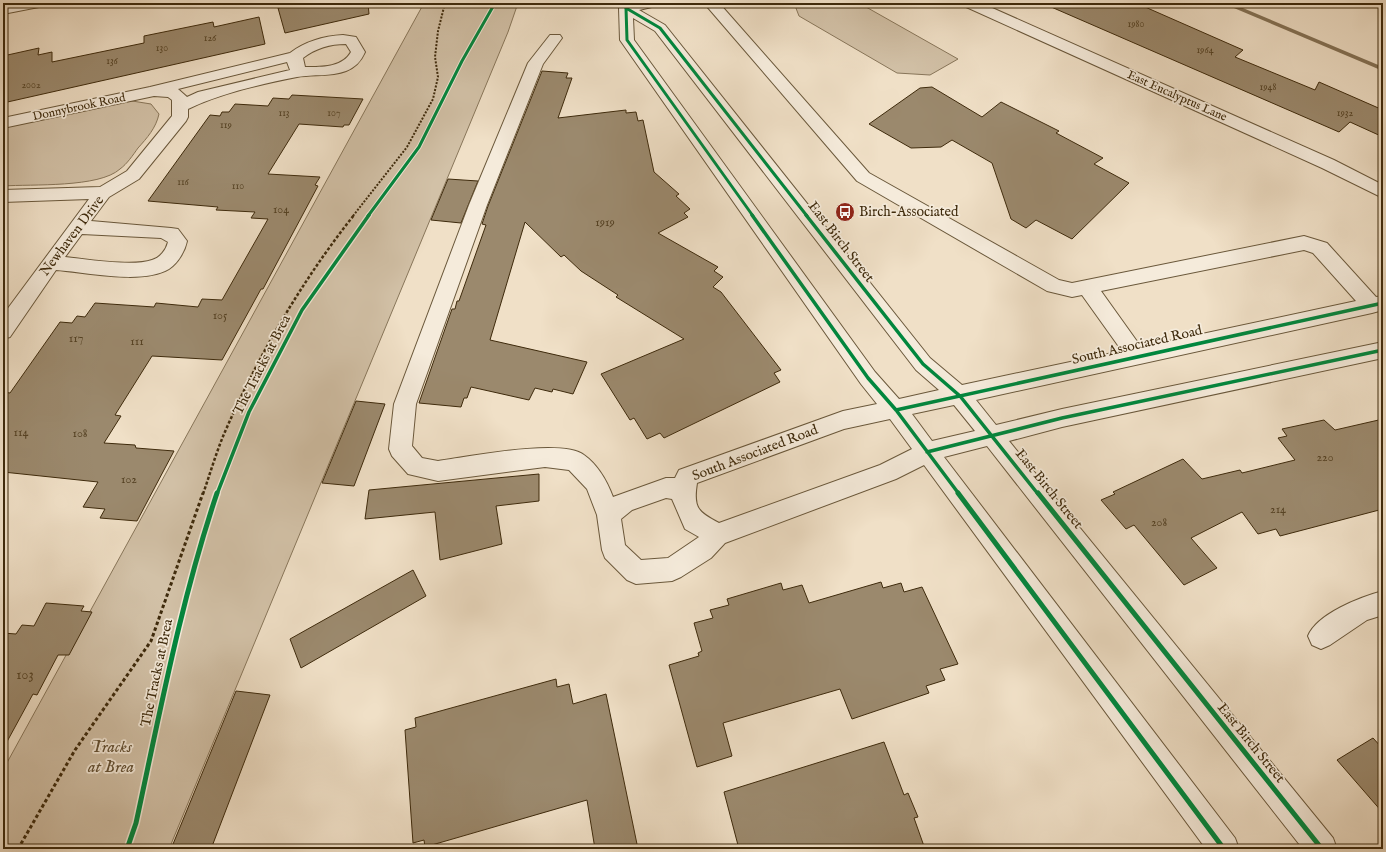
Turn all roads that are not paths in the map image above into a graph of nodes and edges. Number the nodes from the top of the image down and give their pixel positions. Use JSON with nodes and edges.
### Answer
{"nodes":[{"id":1,"x":39,"y":3,"type":"edge"},
{"id":2,"x":651,"y":3,"type":"edge"},
{"id":3,"x":711,"y":3,"type":"edge"},
{"id":4,"x":969,"y":3,"type":"edge"},
{"id":5,"x":624,"y":6,"type":"edge"},
{"id":6,"x":3,"y":10,"type":"edge"},
{"id":7,"x":555,"y":38,"type":"dead end"},
{"id":8,"x":295,"y":56,"type":"junction"},
{"id":9,"x":299,"y":72,"type":"junction"},
{"id":10,"x":154,"y":91,"type":"junction"},
{"id":11,"x":177,"y":100,"type":"junction"},
{"id":12,"x":3,"y":123,"type":"edge"},
{"id":13,"x":1383,"y":192,"type":"edge"},
{"id":14,"x":103,"y":193,"type":"junction"},
{"id":15,"x":3,"y":196,"type":"edge"},
{"id":16,"x":77,"y":227,"type":"junction"},
{"id":17,"x":51,"y":263,"type":"junction"},
{"id":18,"x":1087,"y":287,"type":"junction"},
{"id":19,"x":1378,"y":304,"type":"edge"},
{"id":20,"x":3,"y":331,"type":"edge"},
{"id":21,"x":1383,"y":350,"type":"edge"},
{"id":22,"x":1137,"y":357,"type":"junction"},
{"id":23,"x":960,"y":396,"type":"junction"},
{"id":24,"x":896,"y":410,"type":"junction"},
{"id":25,"x":992,"y":435,"type":"junction"},
{"id":26,"x":926,"y":452,"type":"junction"},
{"id":27,"x":684,"y":489,"type":"junction"},
{"id":28,"x":609,"y":515,"type":"junction"},
{"id":29,"x":716,"y":535,"type":"junction"},
{"id":30,"x":1383,"y":603,"type":"edge"},
{"id":31,"x":1321,"y":636,"type":"dead end"},
{"id":32,"x":1224,"y":849,"type":"edge"},
{"id":33,"x":1322,"y":849,"type":"edge"}],
"edges":[{"from":1,"to":6,"type":"street"},
{"from":2,"to":5,"type":"street"},
{"from":3,"to":18,"type":"street"},
{"from":4,"to":13,"type":"street","name":"East Eucalyptus Lane"},
{"from":5,"to":23,"type":"street","name":"East Birch Street"},
{"from":5,"to":24,"type":"street"},
{"from":7,"to":28,"type":"street"},
{"from":8,"to":9,"type":"street"},
{"from":8,"to":9,"type":"street","name":"Donnybrook Road"},
{"from":8,"to":10,"type":"street","name":"Donnybrook Road"},
{"from":9,"to":11,"type":"street","name":"Donnybrook Road"},
{"from":10,"to":11,"type":"street","name":"Donnybrook Road"},
{"from":10,"to":12,"type":"street","name":"Donnybrook Road"},
{"from":11,"to":14,"type":"street","name":"Newhaven Drive"},
{"from":14,"to":15,"type":"street"},
{"from":14,"to":16,"type":"street","name":"Newhaven Drive"},
{"from":16,"to":17,"type":"street","name":"Newhaven Drive"},
{"from":16,"to":17,"type":"street"},
{"from":17,"to":20,"type":"street","name":"Newhaven Drive"},
{"from":18,"to":19,"type":"street"},
{"from":18,"to":22,"type":"street"},
{"from":19,"to":22,"type":"street","name":"South Associated Road"},
{"from":21,"to":25,"type":"street"},
{"from":22,"to":23,"type":"street","name":"South Associated Road"},
{"from":23,"to":24,"type":"street","name":"South Associated Road"},
{"from":23,"to":25,"type":"street","name":"East Birch Street"},
{"from":24,"to":26,"type":"street"},
{"from":24,"to":27,"type":"street","name":"South Associated Road"},
{"from":25,"to":26,"type":"street"},
{"from":25,"to":33,"type":"street","name":"East Birch Street"},
{"from":26,"to":29,"type":"street"},
{"from":26,"to":32,"type":"street"},
{"from":27,"to":28,"type":"street"},
{"from":27,"to":29,"type":"street","name":"South Associated Road"},
{"from":28,"to":29,"type":"street"},
{"from":30,"to":31,"type":"street"}]}
